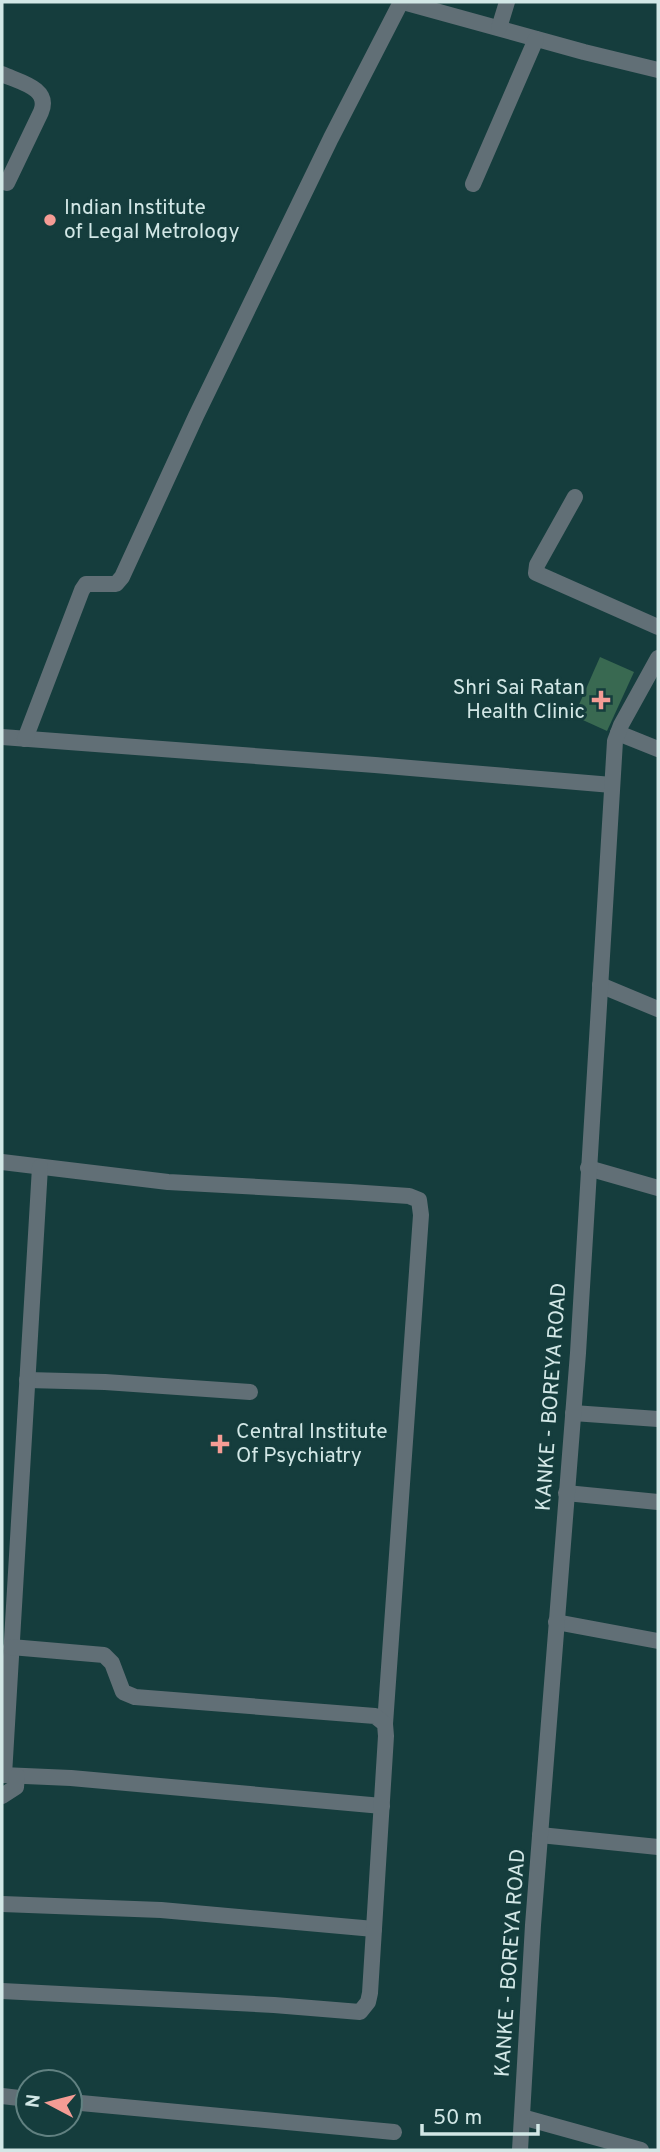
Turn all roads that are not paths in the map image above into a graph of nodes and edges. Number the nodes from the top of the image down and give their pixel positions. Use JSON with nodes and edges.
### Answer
{"nodes":[{"id":1,"x":402,"y":2,"type":"edge"},
{"id":2,"x":507,"y":2,"type":"edge"},
{"id":3,"x":499,"y":29,"type":"junction"},
{"id":4,"x":536,"y":39,"type":"junction"},
{"id":5,"x":658,"y":70,"type":"edge"},
{"id":6,"x":2,"y":74,"type":"edge"},
{"id":7,"x":7,"y":183,"type":"dead end"},
{"id":8,"x":473,"y":184,"type":"dead end"},
{"id":9,"x":575,"y":497,"type":"dead end"},
{"id":10,"x":658,"y":627,"type":"edge"},
{"id":11,"x":658,"y":658,"type":"edge"},
{"id":12,"x":618,"y":733,"type":"junction"},
{"id":13,"x":2,"y":737,"type":"edge"},
{"id":14,"x":25,"y":739,"type":"junction"},
{"id":15,"x":658,"y":749,"type":"edge"},
{"id":16,"x":612,"y":785,"type":"junction"},
{"id":17,"x":600,"y":985,"type":"junction"},
{"id":18,"x":658,"y":1009,"type":"edge"},
{"id":19,"x":2,"y":1162,"type":"edge"},
{"id":20,"x":40,"y":1167,"type":"junction"},
{"id":21,"x":588,"y":1168,"type":"junction"},
{"id":22,"x":658,"y":1188,"type":"edge"},
{"id":23,"x":27,"y":1380,"type":"junction"},
{"id":24,"x":250,"y":1392,"type":"dead end"},
{"id":25,"x":573,"y":1413,"type":"junction"},
{"id":26,"x":658,"y":1419,"type":"edge"},
{"id":27,"x":566,"y":1493,"type":"junction"},
{"id":28,"x":658,"y":1502,"type":"edge"},
{"id":29,"x":556,"y":1622,"type":"junction"},
{"id":30,"x":658,"y":1641,"type":"edge"},
{"id":31,"x":11,"y":1647,"type":"junction"},
{"id":32,"x":5,"y":1682,"type":"edge"},
{"id":33,"x":385,"y":1724,"type":"junction"},
{"id":34,"x":8,"y":1775,"type":"edge"},
{"id":35,"x":2,"y":1796,"type":"edge"},
{"id":36,"x":382,"y":1806,"type":"junction"},
{"id":37,"x":540,"y":1835,"type":"junction"},
{"id":38,"x":658,"y":1847,"type":"edge"},
{"id":39,"x":2,"y":1904,"type":"edge"},
{"id":40,"x":374,"y":1929,"type":"junction"},
{"id":41,"x":2,"y":1991,"type":"edge"},
{"id":42,"x":84,"y":2103,"type":"edge"},
{"id":43,"x":522,"y":2117,"type":"junction"},
{"id":44,"x":394,"y":2132,"type":"dead end"},
{"id":45,"x":520,"y":2150,"type":"edge"},
{"id":46,"x":641,"y":2150,"type":"edge"}],
"edges":[{"from":1,"to":3,"type":"street"},
{"from":1,"to":14,"type":"street"},
{"from":2,"to":3,"type":"street"},
{"from":3,"to":4,"type":"street"},
{"from":4,"to":5,"type":"street"},
{"from":4,"to":8,"type":"street"},
{"from":6,"to":7,"type":"street"},
{"from":9,"to":10,"type":"street"},
{"from":11,"to":12,"type":"street","name":"KANKE - BOREYA ROAD"},
{"from":12,"to":15,"type":"street"},
{"from":12,"to":16,"type":"street","name":"KANKE - BOREYA ROAD"},
{"from":13,"to":14,"type":"street"},
{"from":14,"to":16,"type":"street"},
{"from":16,"to":17,"type":"street","name":"KANKE - BOREYA ROAD"},
{"from":17,"to":18,"type":"street"},
{"from":17,"to":21,"type":"street","name":"KANKE - BOREYA ROAD"},
{"from":19,"to":20,"type":"street"},
{"from":20,"to":23,"type":"street"},
{"from":20,"to":33,"type":"street"},
{"from":21,"to":22,"type":"street"},
{"from":21,"to":25,"type":"street","name":"KANKE - BOREYA ROAD"},
{"from":23,"to":24,"type":"street"},
{"from":23,"to":31,"type":"street"},
{"from":25,"to":26,"type":"street"},
{"from":25,"to":27,"type":"street","name":"KANKE - BOREYA ROAD"},
{"from":27,"to":28,"type":"street"},
{"from":27,"to":29,"type":"street","name":"KANKE - BOREYA ROAD"},
{"from":29,"to":30,"type":"street"},
{"from":29,"to":37,"type":"street","name":"KANKE - BOREYA ROAD"},
{"from":31,"to":32,"type":"street"},
{"from":31,"to":33,"type":"street"},
{"from":32,"to":34,"type":"street"},
{"from":33,"to":36,"type":"street"},
{"from":34,"to":35,"type":"street"},
{"from":34,"to":36,"type":"street"},
{"from":36,"to":40,"type":"street"},
{"from":37,"to":38,"type":"street"},
{"from":37,"to":43,"type":"street","name":"KANKE - BOREYA ROAD"},
{"from":39,"to":40,"type":"street"},
{"from":40,"to":41,"type":"street"},
{"from":42,"to":44,"type":"street"},
{"from":43,"to":45,"type":"street","name":"KANKE - BOREYA ROAD"},
{"from":43,"to":46,"type":"street"}]}
